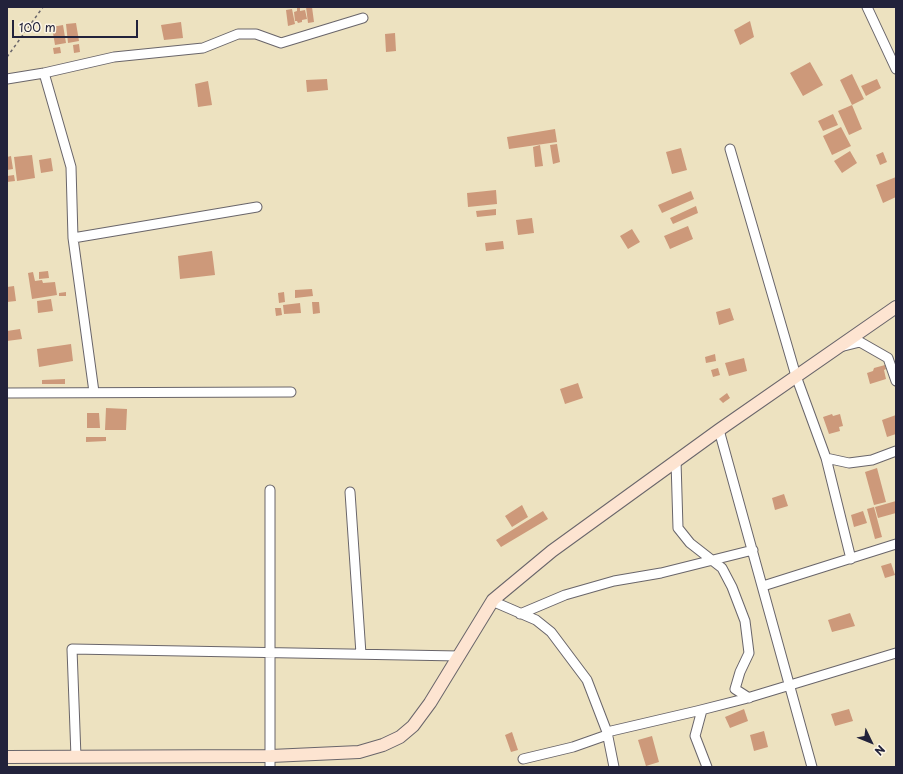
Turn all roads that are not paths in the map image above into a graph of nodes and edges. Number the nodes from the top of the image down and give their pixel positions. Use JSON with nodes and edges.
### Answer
{"nodes":[{"id":1,"x":867,"y":7,"type":"edge"},
{"id":2,"x":362,"y":18,"type":"dead end"},
{"id":3,"x":896,"y":69,"type":"edge"},
{"id":4,"x":44,"y":73,"type":"junction"},
{"id":5,"x":7,"y":79,"type":"edge"},
{"id":6,"x":730,"y":149,"type":"dead end"},
{"id":7,"x":257,"y":207,"type":"dead end"},
{"id":8,"x":73,"y":238,"type":"junction"},
{"id":9,"x":896,"y":307,"type":"edge"},
{"id":10,"x":835,"y":349,"type":"junction"},
{"id":11,"x":796,"y":376,"type":"junction"},
{"id":12,"x":896,"y":381,"type":"edge"},
{"id":13,"x":94,"y":392,"type":"junction"},
{"id":14,"x":291,"y":392,"type":"dead end"},
{"id":15,"x":7,"y":393,"type":"edge"},
{"id":16,"x":719,"y":430,"type":"junction"},
{"id":17,"x":896,"y":451,"type":"edge"},
{"id":18,"x":826,"y":458,"type":"junction"},
{"id":19,"x":676,"y":461,"type":"junction"},
{"id":20,"x":270,"y":490,"type":"dead end"},
{"id":21,"x":350,"y":492,"type":"dead end"},
{"id":22,"x":896,"y":544,"type":"edge"},
{"id":23,"x":753,"y":550,"type":"junction"},
{"id":24,"x":851,"y":559,"type":"junction"},
{"id":25,"x":712,"y":560,"type":"junction"},
{"id":26,"x":763,"y":586,"type":"junction"},
{"id":27,"x":492,"y":602,"type":"junction"},
{"id":28,"x":520,"y":614,"type":"junction"},
{"id":29,"x":270,"y":653,"type":"junction"},
{"id":30,"x":896,"y":653,"type":"edge"},
{"id":31,"x":361,"y":654,"type":"junction"},
{"id":32,"x":459,"y":656,"type":"junction"},
{"id":33,"x":790,"y":685,"type":"junction"},
{"id":34,"x":749,"y":698,"type":"junction"},
{"id":35,"x":702,"y":710,"type":"junction"},
{"id":36,"x":607,"y":733,"type":"junction"},
{"id":37,"x":7,"y":757,"type":"edge"},
{"id":38,"x":76,"y":757,"type":"junction"},
{"id":39,"x":523,"y":759,"type":"dead end"},
{"id":40,"x":271,"y":761,"type":"edge"},
{"id":41,"x":614,"y":767,"type":"edge"},
{"id":42,"x":707,"y":767,"type":"edge"},
{"id":43,"x":812,"y":767,"type":"edge"}],
"edges":[{"from":1,"to":3,"type":"street"},
{"from":2,"to":4,"type":"street"},
{"from":4,"to":5,"type":"street"},
{"from":4,"to":8,"type":"street"},
{"from":6,"to":11,"type":"street"},
{"from":7,"to":8,"type":"street"},
{"from":8,"to":13,"type":"street"},
{"from":9,"to":10,"type":"street"},
{"from":10,"to":11,"type":"street"},
{"from":10,"to":12,"type":"street"},
{"from":11,"to":16,"type":"street"},
{"from":11,"to":18,"type":"street"},
{"from":13,"to":14,"type":"street"},
{"from":13,"to":15,"type":"street"},
{"from":16,"to":19,"type":"street"},
{"from":16,"to":23,"type":"street"},
{"from":17,"to":18,"type":"street"},
{"from":18,"to":24,"type":"street"},
{"from":19,"to":25,"type":"street"},
{"from":19,"to":27,"type":"street"},
{"from":20,"to":29,"type":"street"},
{"from":21,"to":31,"type":"street"},
{"from":22,"to":24,"type":"street"},
{"from":23,"to":25,"type":"street"},
{"from":23,"to":26,"type":"street"},
{"from":24,"to":26,"type":"street"},
{"from":25,"to":28,"type":"street"},
{"from":25,"to":34,"type":"street"},
{"from":26,"to":33,"type":"street"},
{"from":27,"to":28,"type":"street"},
{"from":27,"to":32,"type":"street"},
{"from":28,"to":36,"type":"street"},
{"from":29,"to":31,"type":"street"},
{"from":29,"to":38,"type":"street"},
{"from":29,"to":40,"type":"street"},
{"from":30,"to":33,"type":"street"},
{"from":31,"to":32,"type":"street"},
{"from":32,"to":40,"type":"street"},
{"from":33,"to":34,"type":"street"},
{"from":33,"to":43,"type":"street"},
{"from":34,"to":35,"type":"street"},
{"from":35,"to":36,"type":"street"},
{"from":35,"to":42,"type":"street"},
{"from":36,"to":39,"type":"street"},
{"from":36,"to":41,"type":"street"},
{"from":37,"to":38,"type":"street"},
{"from":38,"to":40,"type":"street"}]}
